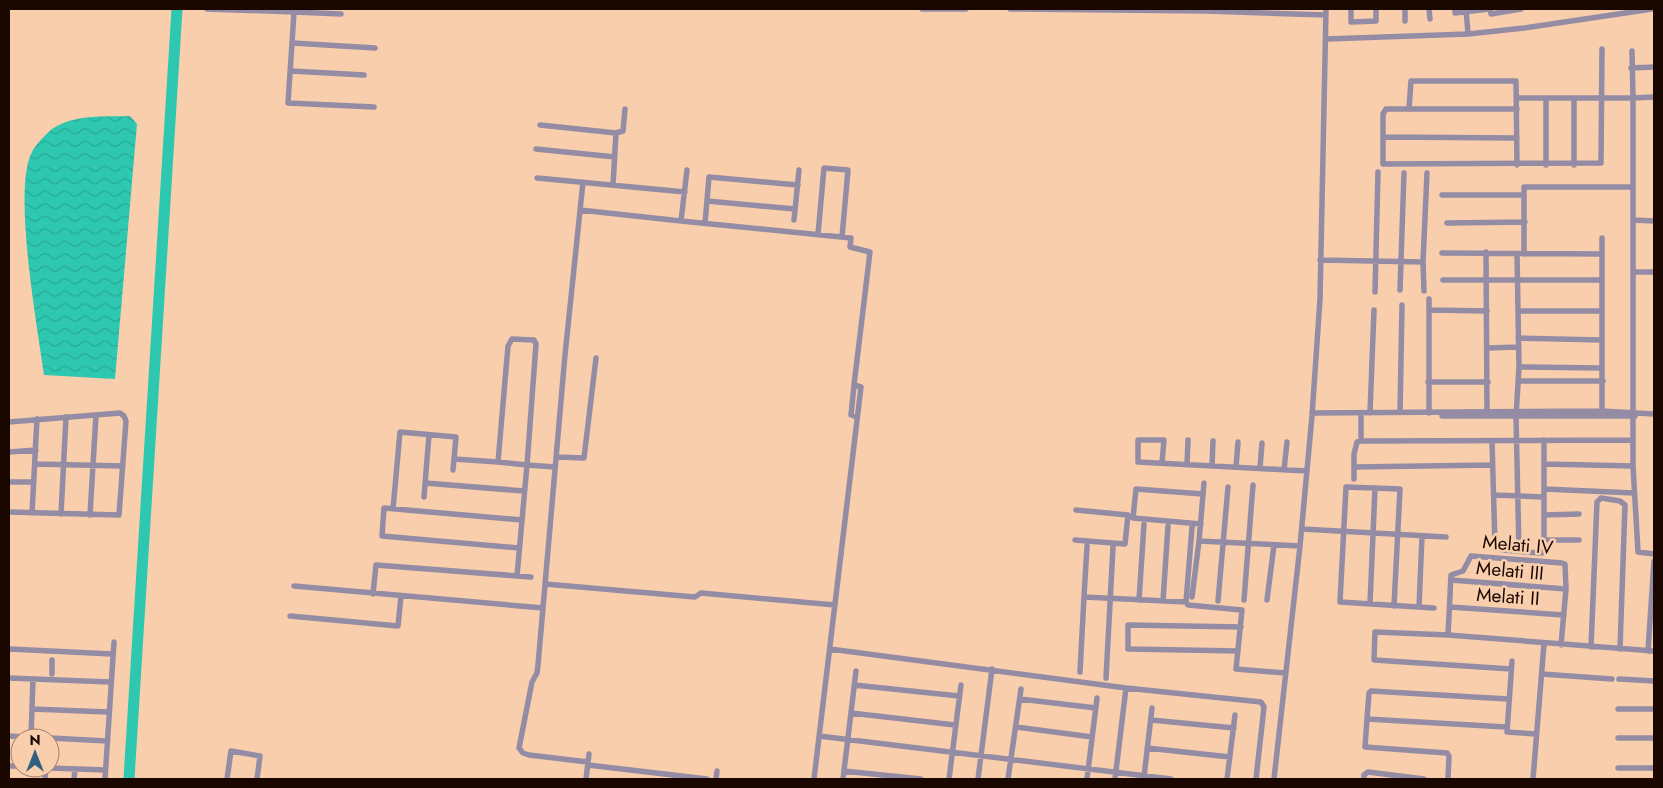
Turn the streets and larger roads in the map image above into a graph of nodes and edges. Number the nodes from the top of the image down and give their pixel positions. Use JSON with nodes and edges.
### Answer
{"nodes":[{"id":1,"x":208,"y":9,"type":"edge"},
{"id":2,"x":922,"y":9,"type":"edge"},
{"id":3,"x":966,"y":9,"type":"edge"},
{"id":4,"x":1010,"y":9,"type":"edge"},
{"id":5,"x":1351,"y":9,"type":"edge"},
{"id":6,"x":1376,"y":9,"type":"edge"},
{"id":7,"x":1405,"y":9,"type":"edge"},
{"id":8,"x":1430,"y":9,"type":"edge"},
{"id":9,"x":1455,"y":9,"type":"edge"},
{"id":10,"x":1490,"y":9,"type":"edge"},
{"id":11,"x":1521,"y":9,"type":"edge"},
{"id":12,"x":1652,"y":9,"type":"edge"},
{"id":13,"x":1467,"y":10,"type":"edge"},
{"id":14,"x":294,"y":12,"type":"junction"},
{"id":15,"x":1326,"y":12,"type":"edge"},
{"id":16,"x":341,"y":14,"type":"dead end"},
{"id":17,"x":1430,"y":19,"type":"dead end"},
{"id":18,"x":1406,"y":21,"type":"dead end"},
{"id":19,"x":1468,"y":34,"type":"junction"},
{"id":20,"x":1326,"y":39,"type":"junction"},
{"id":21,"x":292,"y":43,"type":"junction"},
{"id":22,"x":375,"y":48,"type":"dead end"},
{"id":23,"x":1602,"y":49,"type":"dead end"},
{"id":24,"x":1632,"y":50,"type":"dead end"},
{"id":25,"x":1631,"y":68,"type":"junction"},
{"id":26,"x":1654,"y":68,"type":"edge"},
{"id":27,"x":291,"y":71,"type":"junction"},
{"id":28,"x":364,"y":75,"type":"dead end"},
{"id":29,"x":1654,"y":97,"type":"edge"},
{"id":30,"x":1517,"y":98,"type":"junction"},
{"id":31,"x":1546,"y":98,"type":"junction"},
{"id":32,"x":1574,"y":98,"type":"junction"},
{"id":33,"x":1602,"y":98,"type":"junction"},
{"id":34,"x":1633,"y":98,"type":"junction"},
{"id":35,"x":374,"y":107,"type":"dead end"},
{"id":36,"x":1517,"y":108,"type":"junction"},
{"id":37,"x":625,"y":109,"type":"dead end"},
{"id":38,"x":1409,"y":109,"type":"junction"},
{"id":39,"x":540,"y":125,"type":"dead end"},
{"id":40,"x":616,"y":133,"type":"junction"},
{"id":41,"x":1383,"y":137,"type":"junction"},
{"id":42,"x":1517,"y":138,"type":"junction"},
{"id":43,"x":536,"y":149,"type":"dead end"},
{"id":44,"x":615,"y":157,"type":"junction"},
{"id":45,"x":1517,"y":165,"type":"junction"},
{"id":46,"x":1546,"y":165,"type":"junction"},
{"id":47,"x":1574,"y":165,"type":"junction"},
{"id":48,"x":687,"y":170,"type":"dead end"},
{"id":49,"x":799,"y":170,"type":"dead end"},
{"id":50,"x":1378,"y":172,"type":"dead end"},
{"id":51,"x":1404,"y":173,"type":"dead end"},
{"id":52,"x":1427,"y":173,"type":"dead end"},
{"id":53,"x":537,"y":178,"type":"dead end"},
{"id":54,"x":583,"y":182,"type":"junction"},
{"id":55,"x":613,"y":185,"type":"junction"},
{"id":56,"x":798,"y":185,"type":"junction"},
{"id":57,"x":1633,"y":187,"type":"junction"},
{"id":58,"x":685,"y":192,"type":"junction"},
{"id":59,"x":1442,"y":195,"type":"dead end"},
{"id":60,"x":1524,"y":195,"type":"junction"},
{"id":61,"x":707,"y":201,"type":"junction"},
{"id":62,"x":795,"y":209,"type":"junction"},
{"id":63,"x":580,"y":210,"type":"junction"},
{"id":64,"x":681,"y":220,"type":"junction"},
{"id":65,"x":794,"y":220,"type":"dead end"},
{"id":66,"x":1634,"y":220,"type":"junction"},
{"id":67,"x":1654,"y":220,"type":"edge"},
{"id":68,"x":1525,"y":222,"type":"junction"},
{"id":69,"x":705,"y":223,"type":"junction"},
{"id":70,"x":1447,"y":223,"type":"dead end"},
{"id":71,"x":818,"y":234,"type":"junction"},
{"id":72,"x":842,"y":237,"type":"junction"},
{"id":73,"x":1602,"y":238,"type":"dead end"},
{"id":74,"x":1486,"y":252,"type":"junction"},
{"id":75,"x":1442,"y":253,"type":"dead end"},
{"id":76,"x":1517,"y":254,"type":"junction"},
{"id":77,"x":1524,"y":254,"type":"junction"},
{"id":78,"x":1602,"y":254,"type":"junction"},
{"id":79,"x":1320,"y":260,"type":"junction"},
{"id":80,"x":1376,"y":262,"type":"junction"},
{"id":81,"x":1401,"y":262,"type":"junction"},
{"id":82,"x":1423,"y":262,"type":"junction"},
{"id":83,"x":1633,"y":272,"type":"junction"},
{"id":84,"x":1654,"y":272,"type":"edge"},
{"id":85,"x":1443,"y":280,"type":"dead end"},
{"id":86,"x":1486,"y":280,"type":"junction"},
{"id":87,"x":1516,"y":280,"type":"junction"},
{"id":88,"x":1602,"y":280,"type":"junction"},
{"id":89,"x":1400,"y":290,"type":"dead end"},
{"id":90,"x":1424,"y":291,"type":"dead end"},
{"id":91,"x":1375,"y":292,"type":"dead end"},
{"id":92,"x":1429,"y":299,"type":"dead end"},
{"id":93,"x":1402,"y":305,"type":"dead end"},
{"id":94,"x":1374,"y":310,"type":"dead end"},
{"id":95,"x":1430,"y":310,"type":"junction"},
{"id":96,"x":1487,"y":311,"type":"junction"},
{"id":97,"x":1518,"y":311,"type":"junction"},
{"id":98,"x":1602,"y":311,"type":"junction"},
{"id":99,"x":1518,"y":338,"type":"junction"},
{"id":100,"x":1602,"y":340,"type":"junction"},
{"id":101,"x":1519,"y":347,"type":"junction"},
{"id":102,"x":1488,"y":348,"type":"junction"},
{"id":103,"x":596,"y":358,"type":"dead end"},
{"id":104,"x":1519,"y":367,"type":"junction"},
{"id":105,"x":1602,"y":368,"type":"junction"},
{"id":106,"x":1518,"y":381,"type":"junction"},
{"id":107,"x":1602,"y":381,"type":"junction"},
{"id":108,"x":1428,"y":382,"type":"junction"},
{"id":109,"x":1488,"y":382,"type":"junction"},
{"id":110,"x":1370,"y":412,"type":"junction"},
{"id":111,"x":1487,"y":412,"type":"junction"},
{"id":112,"x":1602,"y":412,"type":"junction"},
{"id":113,"x":1400,"y":413,"type":"junction"},
{"id":114,"x":1429,"y":413,"type":"junction"},
{"id":115,"x":1635,"y":414,"type":"junction"},
{"id":116,"x":1654,"y":414,"type":"edge"},
{"id":117,"x":1312,"y":415,"type":"junction"},
{"id":118,"x":1334,"y":415,"type":"junction"},
{"id":119,"x":1516,"y":415,"type":"junction"},
{"id":120,"x":96,"y":416,"type":"junction"},
{"id":121,"x":66,"y":417,"type":"junction"},
{"id":122,"x":1361,"y":417,"type":"junction"},
{"id":123,"x":37,"y":419,"type":"junction"},
{"id":124,"x":9,"y":422,"type":"edge"},
{"id":125,"x":428,"y":435,"type":"junction"},
{"id":126,"x":1188,"y":440,"type":"dead end"},
{"id":127,"x":1516,"y":440,"type":"junction"},
{"id":128,"x":1544,"y":440,"type":"junction"},
{"id":129,"x":1633,"y":440,"type":"junction"},
{"id":130,"x":1213,"y":441,"type":"dead end"},
{"id":131,"x":1492,"y":441,"type":"junction"},
{"id":132,"x":1238,"y":442,"type":"dead end"},
{"id":133,"x":1287,"y":442,"type":"dead end"},
{"id":134,"x":1360,"y":442,"type":"junction"},
{"id":135,"x":1262,"y":443,"type":"dead end"},
{"id":136,"x":36,"y":450,"type":"junction"},
{"id":137,"x":9,"y":452,"type":"edge"},
{"id":138,"x":556,"y":457,"type":"junction"},
{"id":139,"x":454,"y":459,"type":"junction"},
{"id":140,"x":498,"y":462,"type":"junction"},
{"id":141,"x":1162,"y":463,"type":"junction"},
{"id":142,"x":35,"y":464,"type":"junction"},
{"id":143,"x":1187,"y":464,"type":"junction"},
{"id":144,"x":1544,"y":464,"type":"junction"},
{"id":145,"x":527,"y":465,"type":"junction"},
{"id":146,"x":1492,"y":465,"type":"junction"},
{"id":147,"x":65,"y":466,"type":"junction"},
{"id":148,"x":94,"y":466,"type":"junction"},
{"id":149,"x":123,"y":466,"type":"junction"},
{"id":150,"x":1212,"y":466,"type":"junction"},
{"id":151,"x":1633,"y":466,"type":"junction"},
{"id":152,"x":555,"y":467,"type":"junction"},
{"id":153,"x":1236,"y":467,"type":"junction"},
{"id":154,"x":1354,"y":467,"type":"junction"},
{"id":155,"x":1260,"y":468,"type":"junction"},
{"id":156,"x":453,"y":470,"type":"dead end"},
{"id":157,"x":1284,"y":470,"type":"junction"},
{"id":158,"x":1307,"y":471,"type":"junction"},
{"id":159,"x":1354,"y":479,"type":"dead end"},
{"id":160,"x":9,"y":482,"type":"edge"},
{"id":161,"x":34,"y":482,"type":"junction"},
{"id":162,"x":425,"y":483,"type":"junction"},
{"id":163,"x":1204,"y":483,"type":"dead end"},
{"id":164,"x":1253,"y":485,"type":"dead end"},
{"id":165,"x":1228,"y":487,"type":"dead end"},
{"id":166,"x":1375,"y":488,"type":"junction"},
{"id":167,"x":1544,"y":489,"type":"junction"},
{"id":168,"x":524,"y":491,"type":"junction"},
{"id":169,"x":1634,"y":492,"type":"junction"},
{"id":170,"x":1204,"y":494,"type":"junction"},
{"id":171,"x":1494,"y":495,"type":"junction"},
{"id":172,"x":1518,"y":496,"type":"junction"},
{"id":173,"x":424,"y":497,"type":"dead end"},
{"id":174,"x":1544,"y":497,"type":"junction"},
{"id":175,"x":393,"y":509,"type":"junction"},
{"id":176,"x":1076,"y":510,"type":"dead end"},
{"id":177,"x":9,"y":512,"type":"edge"},
{"id":178,"x":32,"y":513,"type":"junction"},
{"id":179,"x":61,"y":514,"type":"junction"},
{"id":180,"x":1579,"y":514,"type":"dead end"},
{"id":181,"x":90,"y":515,"type":"junction"},
{"id":182,"x":1544,"y":515,"type":"junction"},
{"id":183,"x":1130,"y":516,"type":"junction"},
{"id":184,"x":522,"y":520,"type":"junction"},
{"id":185,"x":1144,"y":524,"type":"dead end"},
{"id":186,"x":1201,"y":524,"type":"junction"},
{"id":187,"x":1168,"y":526,"type":"dead end"},
{"id":188,"x":1192,"y":527,"type":"dead end"},
{"id":189,"x":1302,"y":529,"type":"junction"},
{"id":190,"x":1344,"y":532,"type":"junction"},
{"id":191,"x":1373,"y":534,"type":"junction"},
{"id":192,"x":1398,"y":535,"type":"junction"},
{"id":193,"x":1422,"y":536,"type":"junction"},
{"id":194,"x":1446,"y":537,"type":"dead end"},
{"id":195,"x":1075,"y":540,"type":"dead end"},
{"id":196,"x":1544,"y":540,"type":"junction"},
{"id":197,"x":1579,"y":540,"type":"dead end"},
{"id":198,"x":1199,"y":541,"type":"junction"},
{"id":199,"x":1224,"y":542,"type":"junction"},
{"id":200,"x":1250,"y":544,"type":"junction"},
{"id":201,"x":1274,"y":545,"type":"junction"},
{"id":202,"x":1087,"y":546,"type":"dead end"},
{"id":203,"x":1300,"y":546,"type":"junction"},
{"id":204,"x":1113,"y":547,"type":"dead end"},
{"id":205,"x":519,"y":548,"type":"junction"},
{"id":206,"x":1519,"y":552,"type":"junction"},
{"id":207,"x":1654,"y":554,"type":"edge"},
{"id":208,"x":1654,"y":561,"type":"edge"},
{"id":209,"x":516,"y":576,"type":"junction"},
{"id":210,"x":531,"y":577,"type":"dead end"},
{"id":211,"x":1451,"y":580,"type":"junction"},
{"id":212,"x":545,"y":584,"type":"junction"},
{"id":213,"x":294,"y":586,"type":"dead end"},
{"id":214,"x":1653,"y":588,"type":"edge"},
{"id":215,"x":1566,"y":589,"type":"junction"},
{"id":216,"x":373,"y":594,"type":"junction"},
{"id":217,"x":401,"y":596,"type":"junction"},
{"id":218,"x":1084,"y":597,"type":"junction"},
{"id":219,"x":1192,"y":597,"type":"dead end"},
{"id":220,"x":1110,"y":599,"type":"junction"},
{"id":221,"x":1139,"y":600,"type":"junction"},
{"id":222,"x":1244,"y":600,"type":"dead end"},
{"id":223,"x":1267,"y":600,"type":"dead end"},
{"id":224,"x":1163,"y":601,"type":"junction"},
{"id":225,"x":1218,"y":601,"type":"dead end"},
{"id":226,"x":1186,"y":602,"type":"junction"},
{"id":227,"x":1370,"y":604,"type":"junction"},
{"id":228,"x":835,"y":605,"type":"junction"},
{"id":229,"x":1394,"y":606,"type":"junction"},
{"id":230,"x":1450,"y":606,"type":"junction"},
{"id":231,"x":1419,"y":607,"type":"junction"},
{"id":232,"x":543,"y":608,"type":"junction"},
{"id":233,"x":1434,"y":608,"type":"dead end"},
{"id":234,"x":1564,"y":615,"type":"junction"},
{"id":235,"x":290,"y":616,"type":"dead end"},
{"id":236,"x":1652,"y":616,"type":"edge"},
{"id":237,"x":1241,"y":628,"type":"junction"},
{"id":238,"x":1448,"y":635,"type":"junction"},
{"id":239,"x":114,"y":642,"type":"dead end"},
{"id":240,"x":1544,"y":644,"type":"junction"},
{"id":241,"x":1561,"y":644,"type":"junction"},
{"id":242,"x":1591,"y":647,"type":"junction"},
{"id":243,"x":9,"y":649,"type":"edge"},
{"id":244,"x":830,"y":649,"type":"junction"},
{"id":245,"x":1620,"y":649,"type":"junction"},
{"id":246,"x":1238,"y":651,"type":"junction"},
{"id":247,"x":1651,"y":651,"type":"edge"},
{"id":248,"x":112,"y":654,"type":"junction"},
{"id":249,"x":52,"y":660,"type":"dead end"},
{"id":250,"x":1512,"y":661,"type":"dead end"},
{"id":251,"x":1510,"y":669,"type":"junction"},
{"id":252,"x":992,"y":670,"type":"junction"},
{"id":253,"x":856,"y":671,"type":"dead end"},
{"id":254,"x":1080,"y":672,"type":"dead end"},
{"id":255,"x":1285,"y":673,"type":"junction"},
{"id":256,"x":1542,"y":674,"type":"junction"},
{"id":257,"x":52,"y":677,"type":"junction"},
{"id":258,"x":9,"y":678,"type":"edge"},
{"id":259,"x":1106,"y":678,"type":"dead end"},
{"id":260,"x":33,"y":679,"type":"junction"},
{"id":261,"x":1654,"y":680,"type":"edge"},
{"id":262,"x":110,"y":682,"type":"junction"},
{"id":263,"x":854,"y":685,"type":"junction"},
{"id":264,"x":961,"y":685,"type":"dead end"},
{"id":265,"x":1126,"y":688,"type":"junction"},
{"id":266,"x":1021,"y":689,"type":"dead end"},
{"id":267,"x":958,"y":696,"type":"junction"},
{"id":268,"x":1097,"y":698,"type":"dead end"},
{"id":269,"x":1020,"y":699,"type":"junction"},
{"id":270,"x":1508,"y":699,"type":"junction"},
{"id":271,"x":1096,"y":708,"type":"junction"},
{"id":272,"x":1152,"y":708,"type":"dead end"},
{"id":273,"x":32,"y":709,"type":"junction"},
{"id":274,"x":1618,"y":709,"type":"dead end"},
{"id":275,"x":1654,"y":709,"type":"edge"},
{"id":276,"x":108,"y":712,"type":"junction"},
{"id":277,"x":851,"y":713,"type":"junction"},
{"id":278,"x":1235,"y":715,"type":"dead end"},
{"id":279,"x":1367,"y":719,"type":"junction"},
{"id":280,"x":1151,"y":720,"type":"junction"},
{"id":281,"x":955,"y":725,"type":"junction"},
{"id":282,"x":1016,"y":727,"type":"junction"},
{"id":283,"x":31,"y":728,"type":"edge"},
{"id":284,"x":1234,"y":728,"type":"junction"},
{"id":285,"x":1506,"y":728,"type":"junction"},
{"id":286,"x":1536,"y":734,"type":"junction"},
{"id":287,"x":819,"y":736,"type":"junction"},
{"id":288,"x":1092,"y":737,"type":"junction"},
{"id":289,"x":1618,"y":738,"type":"dead end"},
{"id":290,"x":1654,"y":738,"type":"edge"},
{"id":291,"x":60,"y":739,"type":"edge"},
{"id":292,"x":848,"y":740,"type":"junction"},
{"id":293,"x":107,"y":741,"type":"junction"},
{"id":294,"x":1148,"y":748,"type":"junction"},
{"id":295,"x":953,"y":752,"type":"junction"},
{"id":296,"x":589,"y":754,"type":"dead end"},
{"id":297,"x":981,"y":757,"type":"junction"},
{"id":298,"x":1230,"y":757,"type":"junction"},
{"id":299,"x":1010,"y":761,"type":"junction"},
{"id":300,"x":588,"y":763,"type":"junction"},
{"id":301,"x":60,"y":768,"type":"edge"},
{"id":302,"x":1618,"y":768,"type":"dead end"},
{"id":303,"x":1654,"y":768,"type":"edge"},
{"id":304,"x":75,"y":769,"type":"junction"},
{"id":305,"x":105,"y":770,"type":"junction"},
{"id":306,"x":844,"y":770,"type":"junction"},
{"id":307,"x":1087,"y":770,"type":"junction"},
{"id":308,"x":717,"y":771,"type":"dead end"},
{"id":309,"x":1115,"y":776,"type":"edge"},
{"id":310,"x":1144,"y":777,"type":"edge"},
{"id":311,"x":74,"y":779,"type":"edge"},
{"id":312,"x":105,"y":779,"type":"edge"},
{"id":313,"x":227,"y":779,"type":"edge"},
{"id":314,"x":257,"y":779,"type":"edge"},
{"id":315,"x":586,"y":779,"type":"edge"},
{"id":316,"x":707,"y":779,"type":"edge"},
{"id":317,"x":716,"y":779,"type":"edge"},
{"id":318,"x":814,"y":779,"type":"edge"},
{"id":319,"x":843,"y":779,"type":"edge"},
{"id":320,"x":921,"y":779,"type":"edge"},
{"id":321,"x":949,"y":779,"type":"edge"},
{"id":322,"x":978,"y":779,"type":"edge"},
{"id":323,"x":1008,"y":779,"type":"edge"},
{"id":324,"x":1086,"y":779,"type":"edge"},
{"id":325,"x":1171,"y":779,"type":"edge"},
{"id":326,"x":1227,"y":779,"type":"edge"},
{"id":327,"x":1256,"y":779,"type":"edge"},
{"id":328,"x":1274,"y":779,"type":"edge"},
{"id":329,"x":1364,"y":779,"type":"edge"},
{"id":330,"x":1424,"y":779,"type":"edge"},
{"id":331,"x":1448,"y":779,"type":"edge"},
{"id":332,"x":1533,"y":779,"type":"edge"}],
"edges":[{"from":1,"to":14,"type":"street"},
{"from":2,"to":3,"type":"street"},
{"from":4,"to":15,"type":"street"},
{"from":5,"to":6,"type":"street"},
{"from":7,"to":18,"type":"street"},
{"from":8,"to":17,"type":"street"},
{"from":9,"to":13,"type":"street"},
{"from":10,"to":11,"type":"street"},
{"from":10,"to":13,"type":"street"},
{"from":12,"to":19,"type":"street"},
{"from":13,"to":19,"type":"street"},
{"from":14,"to":16,"type":"street"},
{"from":14,"to":21,"type":"street"},
{"from":15,"to":20,"type":"street"},
{"from":19,"to":20,"type":"street"},
{"from":20,"to":79,"type":"street"},
{"from":21,"to":22,"type":"street"},
{"from":21,"to":27,"type":"street"},
{"from":23,"to":33,"type":"street"},
{"from":24,"to":25,"type":"street"},
{"from":25,"to":26,"type":"street"},
{"from":25,"to":34,"type":"street"},
{"from":27,"to":28,"type":"street"},
{"from":27,"to":35,"type":"street"},
{"from":29,"to":34,"type":"street"},
{"from":30,"to":31,"type":"street"},
{"from":30,"to":36,"type":"street"},
{"from":30,"to":38,"type":"street"},
{"from":31,"to":32,"type":"street"},
{"from":31,"to":46,"type":"street"},
{"from":32,"to":33,"type":"street"},
{"from":32,"to":47,"type":"street"},
{"from":33,"to":34,"type":"street"},
{"from":33,"to":47,"type":"street"},
{"from":34,"to":57,"type":"street"},
{"from":36,"to":38,"type":"street"},
{"from":36,"to":42,"type":"street"},
{"from":37,"to":40,"type":"street"},
{"from":38,"to":41,"type":"street"},
{"from":39,"to":40,"type":"street"},
{"from":40,"to":44,"type":"street"},
{"from":41,"to":42,"type":"street"},
{"from":41,"to":45,"type":"street"},
{"from":42,"to":45,"type":"street"},
{"from":43,"to":44,"type":"street"},
{"from":44,"to":55,"type":"street"},
{"from":45,"to":46,"type":"street"},
{"from":46,"to":47,"type":"street"},
{"from":48,"to":58,"type":"street"},
{"from":49,"to":56,"type":"street"},
{"from":50,"to":80,"type":"street"},
{"from":51,"to":81,"type":"street"},
{"from":52,"to":82,"type":"street"},
{"from":53,"to":54,"type":"street"},
{"from":54,"to":55,"type":"street"},
{"from":54,"to":63,"type":"street"},
{"from":55,"to":58,"type":"street"},
{"from":56,"to":61,"type":"street"},
{"from":56,"to":62,"type":"street"},
{"from":57,"to":60,"type":"street"},
{"from":57,"to":66,"type":"street"},
{"from":58,"to":64,"type":"street"},
{"from":59,"to":60,"type":"street"},
{"from":60,"to":68,"type":"street"},
{"from":61,"to":62,"type":"street"},
{"from":61,"to":69,"type":"street"},
{"from":62,"to":65,"type":"street"},
{"from":63,"to":64,"type":"street"},
{"from":63,"to":138,"type":"street"},
{"from":64,"to":69,"type":"street"},
{"from":66,"to":67,"type":"street"},
{"from":66,"to":83,"type":"street"},
{"from":68,"to":70,"type":"street"},
{"from":68,"to":77,"type":"street"},
{"from":69,"to":71,"type":"street"},
{"from":71,"to":72,"type":"street"},
{"from":71,"to":72,"type":"street"},
{"from":72,"to":228,"type":"street"},
{"from":73,"to":78,"type":"street"},
{"from":74,"to":75,"type":"street"},
{"from":74,"to":76,"type":"street"},
{"from":74,"to":86,"type":"street"},
{"from":76,"to":77,"type":"street"},
{"from":76,"to":87,"type":"street"},
{"from":77,"to":78,"type":"street"},
{"from":78,"to":88,"type":"street"},
{"from":79,"to":80,"type":"street"},
{"from":79,"to":117,"type":"street"},
{"from":80,"to":81,"type":"street"},
{"from":80,"to":91,"type":"street"},
{"from":81,"to":82,"type":"street"},
{"from":81,"to":89,"type":"street"},
{"from":82,"to":90,"type":"street"},
{"from":83,"to":84,"type":"street"},
{"from":83,"to":115,"type":"street"},
{"from":85,"to":86,"type":"street"},
{"from":86,"to":87,"type":"street"},
{"from":86,"to":96,"type":"street"},
{"from":87,"to":88,"type":"street"},
{"from":87,"to":97,"type":"street"},
{"from":88,"to":98,"type":"street"},
{"from":92,"to":95,"type":"street"},
{"from":93,"to":113,"type":"street"},
{"from":94,"to":110,"type":"street"},
{"from":95,"to":96,"type":"street"},
{"from":95,"to":108,"type":"street"},
{"from":96,"to":102,"type":"street"},
{"from":97,"to":98,"type":"street"},
{"from":97,"to":99,"type":"street"},
{"from":98,"to":100,"type":"street"},
{"from":99,"to":100,"type":"street"},
{"from":99,"to":101,"type":"street"},
{"from":100,"to":105,"type":"street"},
{"from":101,"to":102,"type":"street"},
{"from":101,"to":104,"type":"street"},
{"from":102,"to":109,"type":"street"},
{"from":103,"to":138,"type":"street"},
{"from":104,"to":105,"type":"street"},
{"from":104,"to":106,"type":"street"},
{"from":105,"to":107,"type":"street"},
{"from":106,"to":107,"type":"street"},
{"from":106,"to":119,"type":"street"},
{"from":107,"to":112,"type":"street"},
{"from":108,"to":109,"type":"street"},
{"from":108,"to":114,"type":"street"},
{"from":109,"to":111,"type":"street"},
{"from":110,"to":113,"type":"street"},
{"from":110,"to":118,"type":"street"},
{"from":111,"to":114,"type":"street"},
{"from":111,"to":119,"type":"street"},
{"from":112,"to":115,"type":"street"},
{"from":112,"to":119,"type":"street"},
{"from":113,"to":114,"type":"street"},
{"from":115,"to":116,"type":"street"},
{"from":115,"to":119,"type":"street"},
{"from":115,"to":129,"type":"street"},
{"from":117,"to":118,"type":"street"},
{"from":117,"to":158,"type":"street"},
{"from":118,"to":122,"type":"street"},
{"from":119,"to":122,"type":"street"},
{"from":119,"to":127,"type":"street"},
{"from":120,"to":121,"type":"street"},
{"from":120,"to":148,"type":"street"},
{"from":120,"to":149,"type":"street"},
{"from":121,"to":123,"type":"street"},
{"from":121,"to":147,"type":"street"},
{"from":122,"to":134,"type":"street"},
{"from":123,"to":124,"type":"street"},
{"from":123,"to":136,"type":"street"},
{"from":125,"to":139,"type":"street"},
{"from":125,"to":162,"type":"street"},
{"from":125,"to":175,"type":"street"},
{"from":126,"to":143,"type":"street"},
{"from":127,"to":128,"type":"street"},
{"from":127,"to":131,"type":"street"},
{"from":127,"to":172,"type":"street"},
{"from":128,"to":129,"type":"street"},
{"from":128,"to":144,"type":"street"},
{"from":129,"to":151,"type":"street"},
{"from":130,"to":150,"type":"street"},
{"from":131,"to":134,"type":"street"},
{"from":131,"to":146,"type":"street"},
{"from":132,"to":153,"type":"street"},
{"from":133,"to":157,"type":"street"},
{"from":134,"to":154,"type":"street"},
{"from":135,"to":155,"type":"street"},
{"from":136,"to":137,"type":"street"},
{"from":136,"to":142,"type":"street"},
{"from":138,"to":152,"type":"street"},
{"from":139,"to":140,"type":"street"},
{"from":139,"to":156,"type":"street"},
{"from":140,"to":145,"type":"street"},
{"from":140,"to":145,"type":"street"},
{"from":141,"to":141,"type":"street"},
{"from":141,"to":143,"type":"street"},
{"from":142,"to":147,"type":"street"},
{"from":142,"to":161,"type":"street"},
{"from":143,"to":150,"type":"street"},
{"from":144,"to":151,"type":"street"},
{"from":144,"to":167,"type":"street"},
{"from":145,"to":152,"type":"street"},
{"from":145,"to":168,"type":"street"},
{"from":146,"to":154,"type":"street"},
{"from":146,"to":171,"type":"street"},
{"from":147,"to":148,"type":"street"},
{"from":147,"to":179,"type":"street"},
{"from":148,"to":149,"type":"street"},
{"from":148,"to":181,"type":"street"},
{"from":149,"to":181,"type":"street"},
{"from":150,"to":153,"type":"street"},
{"from":151,"to":169,"type":"street"},
{"from":152,"to":212,"type":"street"},
{"from":153,"to":155,"type":"street"},
{"from":154,"to":159,"type":"street"},
{"from":155,"to":157,"type":"street"},
{"from":157,"to":158,"type":"street"},
{"from":158,"to":189,"type":"street"},
{"from":160,"to":161,"type":"street"},
{"from":161,"to":178,"type":"street"},
{"from":162,"to":168,"type":"street"},
{"from":162,"to":173,"type":"street"},
{"from":163,"to":170,"type":"street"},
{"from":164,"to":200,"type":"street"},
{"from":165,"to":199,"type":"street"},
{"from":166,"to":190,"type":"street"},
{"from":166,"to":191,"type":"street"},
{"from":166,"to":192,"type":"street"},
{"from":167,"to":169,"type":"street"},
{"from":167,"to":174,"type":"street"},
{"from":168,"to":184,"type":"street"},
{"from":169,"to":207,"type":"street"},
{"from":170,"to":183,"type":"street"},
{"from":170,"to":186,"type":"street"},
{"from":171,"to":172,"type":"street"},
{"from":171,"to":206,"type":"street"},
{"from":172,"to":174,"type":"street"},
{"from":172,"to":206,"type":"street"},
{"from":174,"to":182,"type":"street"},
{"from":175,"to":184,"type":"street"},
{"from":175,"to":205,"type":"street"},
{"from":176,"to":183,"type":"street"},
{"from":177,"to":178,"type":"street"},
{"from":178,"to":179,"type":"street"},
{"from":179,"to":181,"type":"street"},
{"from":180,"to":182,"type":"street"},
{"from":182,"to":196,"type":"street"},
{"from":183,"to":186,"type":"street"},
{"from":183,"to":195,"type":"street"},
{"from":184,"to":205,"type":"street"},
{"from":185,"to":221,"type":"street"},
{"from":186,"to":198,"type":"street"},
{"from":187,"to":224,"type":"street"},
{"from":188,"to":226,"type":"street"},
{"from":189,"to":190,"type":"street"},
{"from":189,"to":203,"type":"street"},
{"from":190,"to":191,"type":"street"},
{"from":190,"to":227,"type":"street"},
{"from":191,"to":192,"type":"street"},
{"from":191,"to":227,"type":"street"},
{"from":192,"to":193,"type":"street"},
{"from":192,"to":229,"type":"street"},
{"from":193,"to":194,"type":"street"},
{"from":193,"to":231,"type":"street"},
{"from":196,"to":197,"type":"street"},
{"from":196,"to":206,"type":"street"},
{"from":198,"to":199,"type":"street"},
{"from":198,"to":219,"type":"street"},
{"from":199,"to":200,"type":"street"},
{"from":199,"to":225,"type":"street"},
{"from":200,"to":201,"type":"street"},
{"from":200,"to":222,"type":"street"},
{"from":201,"to":203,"type":"street"},
{"from":201,"to":223,"type":"street"},
{"from":202,"to":218,"type":"street"},
{"from":203,"to":255,"type":"street"},
{"from":204,"to":220,"type":"street"},
{"from":205,"to":209,"type":"street"},
{"from":208,"to":214,"type":"street"},
{"from":209,"to":210,"type":"street"},
{"from":209,"to":216,"type":"street"},
{"from":211,"to":215,"type":"street","name":"Melati III"},
{"from":211,"to":215,"type":"street","name":"Melati IV"},
{"from":211,"to":230,"type":"street"},
{"from":212,"to":228,"type":"street"},
{"from":212,"to":232,"type":"street"},
{"from":213,"to":216,"type":"street"},
{"from":214,"to":236,"type":"street"},
{"from":215,"to":234,"type":"street"},
{"from":216,"to":217,"type":"street"},
{"from":217,"to":232,"type":"street"},
{"from":217,"to":235,"type":"street"},
{"from":218,"to":220,"type":"street"},
{"from":218,"to":254,"type":"street"},
{"from":220,"to":221,"type":"street"},
{"from":220,"to":259,"type":"street"},
{"from":221,"to":224,"type":"street"},
{"from":224,"to":226,"type":"street"},
{"from":226,"to":237,"type":"street"},
{"from":227,"to":229,"type":"street"},
{"from":228,"to":244,"type":"street"},
{"from":229,"to":231,"type":"street"},
{"from":230,"to":234,"type":"street","name":"Melati II"},
{"from":230,"to":238,"type":"street"},
{"from":231,"to":233,"type":"street"},
{"from":232,"to":300,"type":"street"},
{"from":234,"to":241,"type":"street"},
{"from":236,"to":247,"type":"street"},
{"from":237,"to":246,"type":"street"},
{"from":237,"to":246,"type":"street"},
{"from":238,"to":240,"type":"street"},
{"from":238,"to":251,"type":"street"},
{"from":239,"to":248,"type":"street"},
{"from":240,"to":241,"type":"street"},
{"from":240,"to":256,"type":"street"},
{"from":241,"to":242,"type":"street"},
{"from":242,"to":245,"type":"street"},
{"from":242,"to":245,"type":"street"},
{"from":243,"to":248,"type":"street"},
{"from":244,"to":252,"type":"street"},
{"from":244,"to":287,"type":"street"},
{"from":245,"to":247,"type":"street"},
{"from":246,"to":255,"type":"street"},
{"from":248,"to":262,"type":"street"},
{"from":249,"to":257,"type":"street"},
{"from":250,"to":251,"type":"street"},
{"from":251,"to":270,"type":"street"},
{"from":252,"to":265,"type":"street"},
{"from":252,"to":297,"type":"street"},
{"from":253,"to":263,"type":"street"},
{"from":255,"to":328,"type":"street"},
{"from":256,"to":261,"type":"street"},
{"from":256,"to":286,"type":"street"},
{"from":257,"to":260,"type":"street"},
{"from":257,"to":262,"type":"street"},
{"from":258,"to":260,"type":"street"},
{"from":260,"to":273,"type":"street"},
{"from":262,"to":276,"type":"street"},
{"from":263,"to":267,"type":"street"},
{"from":263,"to":277,"type":"street"},
{"from":264,"to":267,"type":"street"},
{"from":265,"to":309,"type":"street"},
{"from":265,"to":327,"type":"street"},
{"from":266,"to":269,"type":"street"},
{"from":267,"to":281,"type":"street"},
{"from":268,"to":271,"type":"street"},
{"from":269,"to":271,"type":"street"},
{"from":269,"to":282,"type":"street"},
{"from":270,"to":279,"type":"street"},
{"from":270,"to":285,"type":"street"},
{"from":271,"to":288,"type":"street"},
{"from":272,"to":280,"type":"street"},
{"from":273,"to":276,"type":"street"},
{"from":273,"to":283,"type":"street"},
{"from":274,"to":275,"type":"street"},
{"from":276,"to":293,"type":"street"},
{"from":277,"to":281,"type":"street"},
{"from":277,"to":292,"type":"street"},
{"from":278,"to":284,"type":"street"},
{"from":279,"to":285,"type":"street"},
{"from":279,"to":331,"type":"street"},
{"from":280,"to":284,"type":"street"},
{"from":280,"to":294,"type":"street"},
{"from":281,"to":295,"type":"street"},
{"from":282,"to":288,"type":"street"},
{"from":282,"to":299,"type":"street"},
{"from":284,"to":298,"type":"street"},
{"from":285,"to":286,"type":"street"},
{"from":286,"to":332,"type":"street"},
{"from":287,"to":292,"type":"street"},
{"from":287,"to":318,"type":"street"},
{"from":288,"to":307,"type":"street"},
{"from":289,"to":290,"type":"street"},
{"from":291,"to":293,"type":"street"},
{"from":292,"to":295,"type":"street"},
{"from":292,"to":306,"type":"street"},
{"from":293,"to":305,"type":"street"},
{"from":294,"to":298,"type":"street"},
{"from":294,"to":310,"type":"street"},
{"from":295,"to":297,"type":"street"},
{"from":295,"to":321,"type":"street"},
{"from":296,"to":300,"type":"street"},
{"from":297,"to":299,"type":"street"},
{"from":297,"to":322,"type":"street"},
{"from":298,"to":326,"type":"street"},
{"from":299,"to":307,"type":"street"},
{"from":299,"to":323,"type":"street"},
{"from":300,"to":315,"type":"street"},
{"from":300,"to":316,"type":"street"},
{"from":301,"to":304,"type":"street"},
{"from":302,"to":303,"type":"street"},
{"from":304,"to":305,"type":"street"},
{"from":304,"to":311,"type":"street"},
{"from":305,"to":312,"type":"street"},
{"from":306,"to":319,"type":"street"},
{"from":306,"to":320,"type":"street"},
{"from":307,"to":309,"type":"street"},
{"from":307,"to":324,"type":"street"},
{"from":308,"to":317,"type":"street"},
{"from":309,"to":310,"type":"street"},
{"from":310,"to":325,"type":"street"},
{"from":313,"to":314,"type":"street"},
{"from":329,"to":330,"type":"street"}]}
